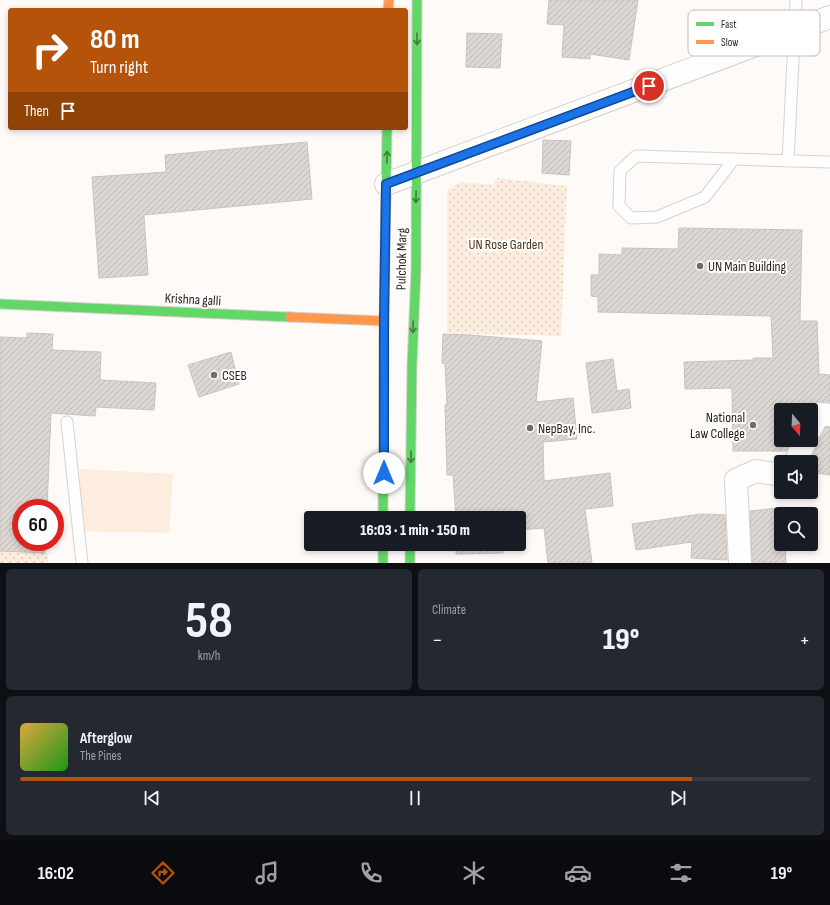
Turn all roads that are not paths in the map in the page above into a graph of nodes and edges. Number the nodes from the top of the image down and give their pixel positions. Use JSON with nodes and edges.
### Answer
{"nodes":[{"id":1,"x":417,"y":0,"type":"edge"},
{"id":2,"x":796,"y":0,"type":"edge"},
{"id":3,"x":795,"y":10,"type":"edge"},
{"id":4,"x":830,"y":18,"type":"edge"},
{"id":5,"x":820,"y":22,"type":"edge"},
{"id":6,"x":728,"y":56,"type":"edge"},
{"id":7,"x":793,"y":56,"type":"edge"},
{"id":8,"x":387,"y":130,"type":"edge"},
{"id":9,"x":734,"y":159,"type":"junction"},
{"id":10,"x":788,"y":161,"type":"junction"},
{"id":11,"x":830,"y":162,"type":"edge"},
{"id":12,"x":417,"y":173,"type":"junction"},
{"id":13,"x":386,"y":184,"type":"junction"},
{"id":14,"x":0,"y":304,"type":"edge"},
{"id":15,"x":384,"y":321,"type":"junction"},
{"id":16,"x":818,"y":414,"type":"edge"},
{"id":17,"x":830,"y":415,"type":"edge"},
{"id":18,"x":67,"y":422,"type":"dead end"},
{"id":19,"x":774,"y":474,"type":"edge"},
{"id":20,"x":383,"y":511,"type":"edge"},
{"id":21,"x":410,"y":511,"type":"edge"},
{"id":22,"x":383,"y":551,"type":"edge"},
{"id":23,"x":410,"y":551,"type":"edge"},
{"id":24,"x":82,"y":563,"type":"edge"},
{"id":25,"x":383,"y":563,"type":"edge"},
{"id":26,"x":410,"y":563,"type":"edge"},
{"id":27,"x":740,"y":563,"type":"edge"}],
"edges":[{"from":1,"to":12,"type":"main road","name":"Pulchok Marg","one_way":true},
{"from":2,"to":3,"type":"lane"},
{"from":4,"to":5,"type":"street"},
{"from":6,"to":12,"type":"street"},
{"from":7,"to":10,"type":"lane"},
{"from":13,"to":8,"type":"main road","name":"Pulchok Marg","one_way":true},
{"from":9,"to":9,"type":"lane"},
{"from":9,"to":10,"type":"lane"},
{"from":10,"to":11,"type":"lane"},
{"from":12,"to":13,"type":"street"},
{"from":12,"to":21,"type":"main road","name":"Pulchok Marg","one_way":true},
{"from":13,"to":15,"type":"main road","name":"Pulchok Marg"},
{"from":14,"to":15,"type":"main road","name":"Krishna galli"},
{"from":15,"to":20,"type":"main road","name":"Pulchok Marg"},
{"from":16,"to":17,"type":"street"},
{"from":18,"to":24,"type":"lane"},
{"from":19,"to":27,"type":"street"},
{"from":22,"to":25,"type":"main road"},
{"from":23,"to":26,"type":"main road"}]}
